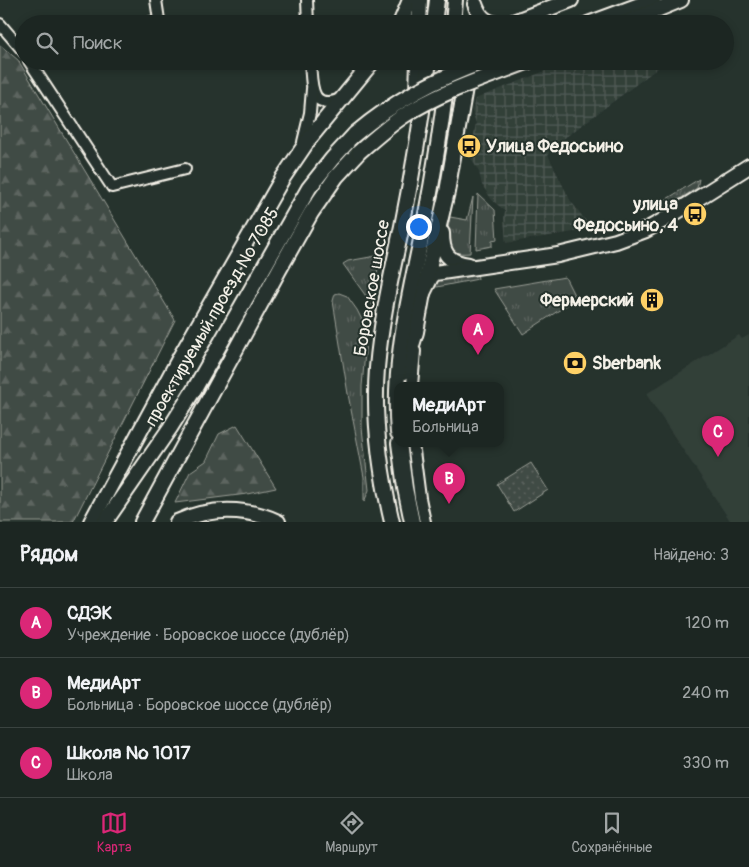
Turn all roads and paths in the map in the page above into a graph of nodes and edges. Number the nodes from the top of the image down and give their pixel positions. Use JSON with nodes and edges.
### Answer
{"nodes":[{"id":1,"x":156,"y":0,"type":"edge"},
{"id":2,"x":307,"y":0,"type":"edge"},
{"id":3,"x":410,"y":0,"type":"edge"},
{"id":4,"x":420,"y":0,"type":"edge"},
{"id":5,"x":436,"y":0,"type":"edge"},
{"id":6,"x":455,"y":0,"type":"edge"},
{"id":7,"x":571,"y":0,"type":"edge"},
{"id":8,"x":653,"y":0,"type":"edge"},
{"id":9,"x":681,"y":0,"type":"edge"},
{"id":10,"x":475,"y":2,"type":"edge"},
{"id":11,"x":159,"y":15,"type":"edge"},
{"id":12,"x":308,"y":15,"type":"edge"},
{"id":13,"x":404,"y":15,"type":"edge"},
{"id":14,"x":419,"y":15,"type":"edge"},
{"id":15,"x":435,"y":15,"type":"edge"},
{"id":16,"x":454,"y":15,"type":"edge"},
{"id":17,"x":474,"y":15,"type":"edge"},
{"id":18,"x":481,"y":15,"type":"edge"},
{"id":19,"x":529,"y":15,"type":"edge"},
{"id":20,"x":612,"y":15,"type":"edge"},
{"id":21,"x":644,"y":15,"type":"edge"},
{"id":22,"x":0,"y":24,"type":"edge"},
{"id":23,"x":15,"y":42,"type":"edge"},
{"id":24,"x":36,"y":70,"type":"edge"},
{"id":25,"x":311,"y":70,"type":"edge"},
{"id":26,"x":366,"y":70,"type":"edge"},
{"id":27,"x":418,"y":70,"type":"edge"},
{"id":28,"x":428,"y":70,"type":"edge"},
{"id":29,"x":449,"y":70,"type":"edge"},
{"id":30,"x":463,"y":70,"type":"edge"},
{"id":31,"x":468,"y":70,"type":"edge"},
{"id":32,"x":506,"y":70,"type":"edge"},
{"id":33,"x":312,"y":91,"type":"junction"},
{"id":34,"x":343,"y":98,"type":"junction"},
{"id":35,"x":296,"y":159,"type":"junction"},
{"id":36,"x":749,"y":166,"type":"edge"},
{"id":37,"x":185,"y":169,"type":"dead end"},
{"id":38,"x":410,"y":186,"type":"junction"},
{"id":39,"x":441,"y":219,"type":"junction"},
{"id":40,"x":477,"y":266,"type":"junction"},
{"id":41,"x":423,"y":293,"type":"junction"},
{"id":42,"x":416,"y":332,"type":"junction"},
{"id":43,"x":397,"y":382,"type":"edge"},
{"id":44,"x":402,"y":382,"type":"edge"},
{"id":45,"x":412,"y":382,"type":"edge"},
{"id":46,"x":400,"y":447,"type":"edge"},
{"id":47,"x":414,"y":447,"type":"edge"},
{"id":48,"x":385,"y":491,"type":"junction"},
{"id":49,"x":91,"y":522,"type":"edge"},
{"id":50,"x":105,"y":522,"type":"edge"},
{"id":51,"x":142,"y":522,"type":"edge"},
{"id":52,"x":177,"y":522,"type":"edge"},
{"id":53,"x":278,"y":522,"type":"edge"},
{"id":54,"x":385,"y":522,"type":"edge"},
{"id":55,"x":392,"y":522,"type":"edge"},
{"id":56,"x":412,"y":522,"type":"edge"},
{"id":57,"x":425,"y":522,"type":"edge"}],
"edges":[{"from":1,"to":11,"type":"street"},
{"from":2,"to":12,"type":"street"},
{"from":3,"to":13,"type":"main road"},
{"from":4,"to":14,"type":"main road"},
{"from":5,"to":15,"type":"main road"},
{"from":6,"to":16,"type":"main road"},
{"from":7,"to":19,"type":"main road"},
{"from":8,"to":20,"type":"main road"},
{"from":9,"to":21,"type":"main road"},
{"from":10,"to":17,"type":"main road"},
{"from":10,"to":18,"type":"main road"},
{"from":22,"to":23,"type":"street"},
{"from":24,"to":37,"type":"street"},
{"from":25,"to":33,"type":"street"},
{"from":26,"to":34,"type":"main road"},
{"from":27,"to":38,"type":"main road"},
{"from":28,"to":38,"type":"main road","name":"Боровское шоссе"},
{"from":29,"to":43,"type":"main road","name":"Боровское шоссе"},
{"from":30,"to":50,"type":"main road","name":"проектируемый проезд № 7085","bridge":true},
{"from":31,"to":39,"type":"main road"},
{"from":32,"to":51,"type":"main road","name":"проектируемый проезд № 7085","bridge":true},
{"from":33,"to":34,"type":"street"},
{"from":33,"to":35,"type":"street"},
{"from":34,"to":35,"type":"main road"},
{"from":35,"to":49,"type":"main road"},
{"from":36,"to":40,"type":"main road"},
{"from":38,"to":48,"type":"main road","name":"Боровское шоссе"},
{"from":39,"to":40,"type":"main road"},
{"from":39,"to":41,"type":"main road"},
{"from":40,"to":41,"type":"main road"},
{"from":41,"to":42,"type":"main road"},
{"from":42,"to":44,"type":"main road"},
{"from":42,"to":45,"type":"street"},
{"from":46,"to":56,"type":"main road"},
{"from":47,"to":57,"type":"street"},
{"from":48,"to":54,"type":"street"},
{"from":48,"to":55,"type":"main road","name":"Боровское шоссе"},
{"from":52,"to":53,"type":"main road"}]}
